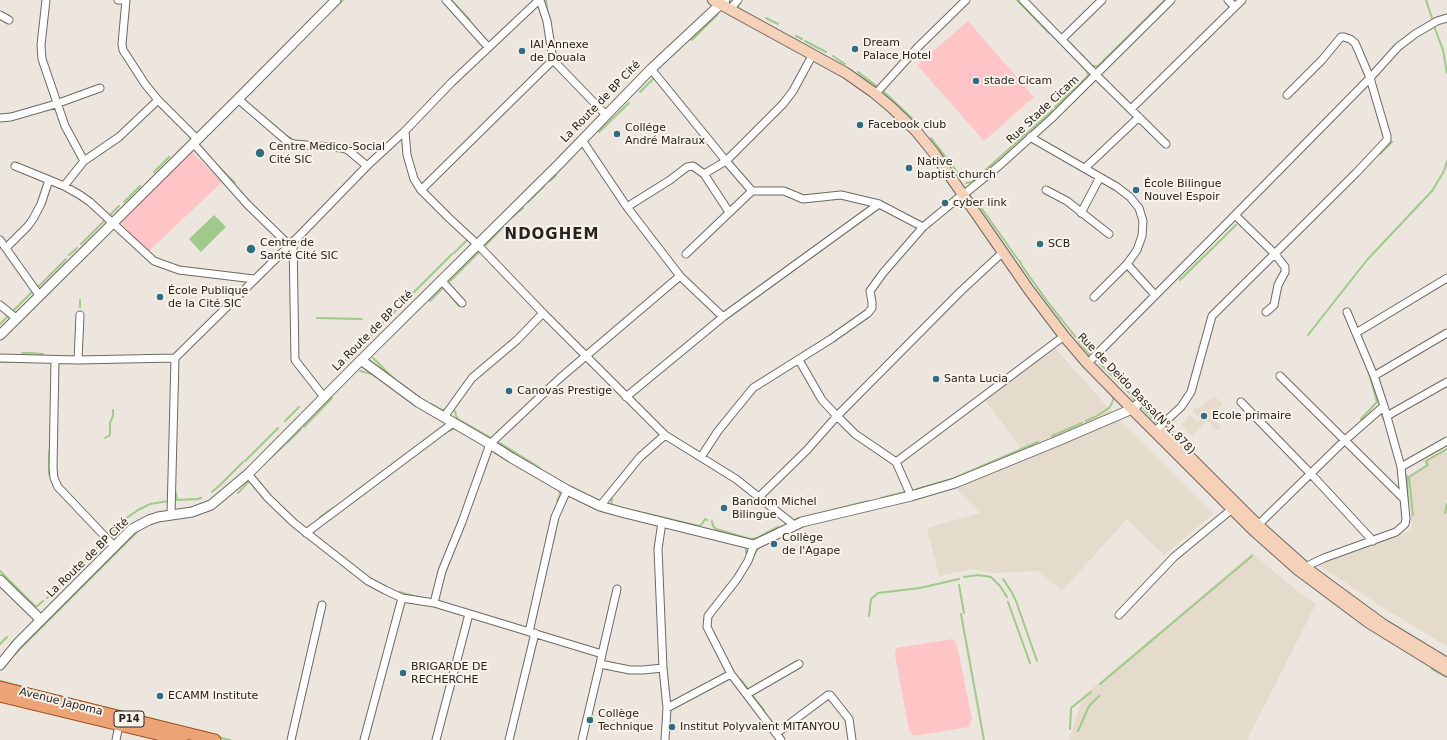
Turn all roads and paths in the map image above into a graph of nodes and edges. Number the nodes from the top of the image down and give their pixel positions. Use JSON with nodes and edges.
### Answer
{"nodes":[{"id":1,"x":46,"y":0,"type":"edge"},
{"id":2,"x":118,"y":0,"type":"edge"},
{"id":3,"x":126,"y":0,"type":"edge"},
{"id":4,"x":336,"y":0,"type":"edge"},
{"id":5,"x":446,"y":0,"type":"edge"},
{"id":6,"x":539,"y":0,"type":"edge"},
{"id":7,"x":1102,"y":0,"type":"edge"},
{"id":8,"x":1171,"y":0,"type":"edge"},
{"id":9,"x":1228,"y":0,"type":"edge"},
{"id":10,"x":1242,"y":0,"type":"edge"},
{"id":11,"x":963,"y":1,"type":"edge"},
{"id":12,"x":1026,"y":1,"type":"edge"},
{"id":13,"x":726,"y":3,"type":"edge"},
{"id":14,"x":1235,"y":7,"type":"junction"},
{"id":15,"x":0,"y":15,"type":"edge"},
{"id":16,"x":1447,"y":18,"type":"edge"},
{"id":17,"x":9,"y":20,"type":"dead end"},
{"id":18,"x":1062,"y":39,"type":"junction"},
{"id":19,"x":488,"y":47,"type":"junction"},
{"id":20,"x":813,"y":54,"type":"junction"},
{"id":21,"x":553,"y":60,"type":"junction"},
{"id":22,"x":651,"y":69,"type":"junction"},
{"id":23,"x":1096,"y":75,"type":"junction"},
{"id":24,"x":1370,"y":78,"type":"junction"},
{"id":25,"x":100,"y":88,"type":"dead end"},
{"id":26,"x":879,"y":90,"type":"junction"},
{"id":27,"x":1287,"y":95,"type":"dead end"},
{"id":28,"x":238,"y":99,"type":"junction"},
{"id":29,"x":158,"y":100,"type":"junction"},
{"id":30,"x":56,"y":104,"type":"junction"},
{"id":31,"x":1131,"y":109,"type":"junction"},
{"id":32,"x":606,"y":115,"type":"junction"},
{"id":33,"x":1139,"y":117,"type":"junction"},
{"id":34,"x":0,"y":118,"type":"edge"},
{"id":35,"x":404,"y":131,"type":"junction"},
{"id":36,"x":1030,"y":138,"type":"junction"},
{"id":37,"x":582,"y":140,"type":"junction"},
{"id":38,"x":195,"y":141,"type":"junction"},
{"id":39,"x":1166,"y":144,"type":"dead end"},
{"id":40,"x":84,"y":161,"type":"junction"},
{"id":41,"x":726,"y":162,"type":"junction"},
{"id":42,"x":14,"y":166,"type":"dead end"},
{"id":43,"x":367,"y":166,"type":"junction"},
{"id":44,"x":1085,"y":168,"type":"junction"},
{"id":45,"x":704,"y":174,"type":"junction"},
{"id":46,"x":1100,"y":177,"type":"junction"},
{"id":47,"x":49,"y":180,"type":"junction"},
{"id":48,"x":64,"y":186,"type":"junction"},
{"id":49,"x":422,"y":190,"type":"junction"},
{"id":50,"x":1046,"y":190,"type":"dead end"},
{"id":51,"x":752,"y":191,"type":"junction"},
{"id":52,"x":966,"y":192,"type":"junction"},
{"id":53,"x":878,"y":204,"type":"junction"},
{"id":54,"x":627,"y":207,"type":"junction"},
{"id":55,"x":729,"y":212,"type":"junction"},
{"id":56,"x":1081,"y":214,"type":"junction"},
{"id":57,"x":1235,"y":215,"type":"junction"},
{"id":58,"x":112,"y":222,"type":"junction"},
{"id":59,"x":922,"y":227,"type":"junction"},
{"id":60,"x":1109,"y":234,"type":"dead end"},
{"id":61,"x":0,"y":240,"type":"edge"},
{"id":62,"x":291,"y":243,"type":"junction"},
{"id":63,"x":477,"y":244,"type":"junction"},
{"id":64,"x":6,"y":248,"type":"junction"},
{"id":65,"x":1003,"y":252,"type":"junction"},
{"id":66,"x":686,"y":254,"type":"dead end"},
{"id":67,"x":1275,"y":254,"type":"junction"},
{"id":68,"x":1127,"y":264,"type":"junction"},
{"id":69,"x":680,"y":276,"type":"junction"},
{"id":70,"x":1447,"y":278,"type":"edge"},
{"id":71,"x":254,"y":279,"type":"junction"},
{"id":72,"x":441,"y":280,"type":"junction"},
{"id":73,"x":1032,"y":288,"type":"junction"},
{"id":74,"x":39,"y":295,"type":"junction"},
{"id":75,"x":1155,"y":295,"type":"junction"},
{"id":76,"x":1094,"y":298,"type":"dead end"},
{"id":77,"x":462,"y":303,"type":"dead end"},
{"id":78,"x":0,"y":305,"type":"edge"},
{"id":79,"x":1266,"y":312,"type":"dead end"},
{"id":80,"x":1347,"y":312,"type":"dead end"},
{"id":81,"x":543,"y":313,"type":"junction"},
{"id":82,"x":80,"y":315,"type":"dead end"},
{"id":83,"x":723,"y":317,"type":"junction"},
{"id":84,"x":16,"y":318,"type":"junction"},
{"id":85,"x":1356,"y":333,"type":"junction"},
{"id":86,"x":1447,"y":333,"type":"edge"},
{"id":87,"x":0,"y":335,"type":"edge"},
{"id":88,"x":1064,"y":336,"type":"junction"},
{"id":89,"x":586,"y":357,"type":"junction"},
{"id":90,"x":0,"y":358,"type":"edge"},
{"id":91,"x":175,"y":358,"type":"junction"},
{"id":92,"x":1092,"y":359,"type":"junction"},
{"id":93,"x":55,"y":360,"type":"junction"},
{"id":94,"x":78,"y":360,"type":"junction"},
{"id":95,"x":360,"y":360,"type":"junction"},
{"id":96,"x":799,"y":360,"type":"junction"},
{"id":97,"x":1280,"y":376,"type":"dead end"},
{"id":98,"x":1374,"y":376,"type":"junction"},
{"id":99,"x":1447,"y":382,"type":"edge"},
{"id":100,"x":324,"y":397,"type":"junction"},
{"id":101,"x":626,"y":397,"type":"junction"},
{"id":102,"x":1241,"y":402,"type":"dead end"},
{"id":103,"x":1384,"y":406,"type":"junction"},
{"id":104,"x":1134,"y":407,"type":"junction"},
{"id":105,"x":837,"y":416,"type":"junction"},
{"id":106,"x":1387,"y":416,"type":"junction"},
{"id":107,"x":444,"y":417,"type":"junction"},
{"id":108,"x":452,"y":423,"type":"junction"},
{"id":109,"x":1157,"y":429,"type":"junction"},
{"id":110,"x":665,"y":435,"type":"junction"},
{"id":111,"x":1344,"y":441,"type":"junction"},
{"id":112,"x":1447,"y":441,"type":"edge"},
{"id":113,"x":490,"y":444,"type":"junction"},
{"id":114,"x":701,"y":457,"type":"junction"},
{"id":115,"x":896,"y":462,"type":"junction"},
{"id":116,"x":1401,"y":467,"type":"junction"},
{"id":117,"x":248,"y":474,"type":"junction"},
{"id":118,"x":1311,"y":474,"type":"junction"},
{"id":119,"x":567,"y":490,"type":"junction"},
{"id":120,"x":911,"y":496,"type":"junction"},
{"id":121,"x":759,"y":497,"type":"junction"},
{"id":122,"x":1404,"y":499,"type":"junction"},
{"id":123,"x":600,"y":506,"type":"junction"},
{"id":124,"x":1232,"y":509,"type":"junction"},
{"id":125,"x":171,"y":514,"type":"junction"},
{"id":126,"x":662,"y":522,"type":"junction"},
{"id":127,"x":794,"y":525,"type":"junction"},
{"id":128,"x":1256,"y":527,"type":"junction"},
{"id":129,"x":306,"y":533,"type":"junction"},
{"id":130,"x":1373,"y":541,"type":"junction"},
{"id":131,"x":754,"y":544,"type":"junction"},
{"id":132,"x":114,"y":546,"type":"junction"},
{"id":133,"x":1305,"y":567,"type":"junction"},
{"id":134,"x":0,"y":580,"type":"edge"},
{"id":135,"x":618,"y":589,"type":"dead end"},
{"id":136,"x":402,"y":598,"type":"junction"},
{"id":137,"x":434,"y":603,"type":"junction"},
{"id":138,"x":322,"y":605,"type":"dead end"},
{"id":139,"x":469,"y":614,"type":"junction"},
{"id":140,"x":1119,"y":615,"type":"dead end"},
{"id":141,"x":41,"y":620,"type":"junction"},
{"id":142,"x":532,"y":633,"type":"junction"},
{"id":143,"x":17,"y":644,"type":"junction"},
{"id":144,"x":602,"y":654,"type":"junction"},
{"id":145,"x":0,"y":657,"type":"edge"},
{"id":146,"x":1447,"y":663,"type":"edge"},
{"id":147,"x":600,"y":664,"type":"junction"},
{"id":148,"x":799,"y":664,"type":"dead end"},
{"id":149,"x":0,"y":665,"type":"edge"},
{"id":150,"x":663,"y":668,"type":"junction"},
{"id":151,"x":1447,"y":671,"type":"edge"},
{"id":152,"x":731,"y":674,"type":"junction"},
{"id":153,"x":0,"y":686,"type":"edge"},
{"id":154,"x":747,"y":694,"type":"junction"},
{"id":155,"x":0,"y":696,"type":"edge"},
{"id":156,"x":666,"y":708,"type":"junction"},
{"id":157,"x":119,"y":725,"type":"junction"},
{"id":158,"x":777,"y":733,"type":"junction"},
{"id":159,"x":116,"y":740,"type":"edge"},
{"id":160,"x":182,"y":740,"type":"edge"},
{"id":161,"x":215,"y":740,"type":"edge"},
{"id":162,"x":291,"y":740,"type":"edge"},
{"id":163,"x":364,"y":740,"type":"edge"},
{"id":164,"x":436,"y":740,"type":"edge"},
{"id":165,"x":508,"y":740,"type":"edge"},
{"id":166,"x":582,"y":740,"type":"edge"},
{"id":167,"x":665,"y":740,"type":"edge"},
{"id":168,"x":781,"y":740,"type":"edge"},
{"id":169,"x":852,"y":740,"type":"edge"}],
"edges":[{"from":1,"to":30,"type":"street"},
{"from":2,"to":3,"type":"street"},
{"from":3,"to":29,"type":"street"},
{"from":4,"to":28,"type":"street"},
{"from":5,"to":19,"type":"street"},
{"from":6,"to":19,"type":"street"},
{"from":6,"to":21,"type":"street"},
{"from":7,"to":18,"type":"street"},
{"from":8,"to":23,"type":"street","name":"Rue Stade Cicam"},
{"from":9,"to":14,"type":"street"},
{"from":10,"to":14,"type":"street"},
{"from":11,"to":26,"type":"street"},
{"from":12,"to":18,"type":"street"},
{"from":13,"to":20,"type":"main road","name":"Rue de Deido Bassa(N°1.878)"},
{"from":13,"to":22,"type":"street","name":"La Route de BP Cité"},
{"from":13,"to":26,"type":"main road"},
{"from":14,"to":31,"type":"street"},
{"from":15,"to":17,"type":"street"},
{"from":16,"to":24,"type":"street"},
{"from":18,"to":23,"type":"street"},
{"from":19,"to":35,"type":"street"},
{"from":20,"to":41,"type":"street"},
{"from":20,"to":52,"type":"main road","name":"Rue de Deido Bassa(N°1.878)"},
{"from":21,"to":32,"type":"street"},
{"from":21,"to":49,"type":"street"},
{"from":22,"to":32,"type":"street","name":"La Route de BP Cité"},
{"from":22,"to":41,"type":"street"},
{"from":23,"to":31,"type":"street"},
{"from":23,"to":36,"type":"street","name":"Rue Stade Cicam"},
{"from":24,"to":27,"type":"street"},
{"from":24,"to":57,"type":"street"},
{"from":24,"to":67,"type":"street"},
{"from":25,"to":30,"type":"street"},
{"from":26,"to":52,"type":"main road"},
{"from":28,"to":38,"type":"street"},
{"from":28,"to":43,"type":"street"},
{"from":29,"to":38,"type":"street"},
{"from":29,"to":40,"type":"street"},
{"from":30,"to":34,"type":"street"},
{"from":30,"to":40,"type":"street"},
{"from":31,"to":33,"type":"street"},
{"from":32,"to":37,"type":"street","name":"La Route de BP Cité"},
{"from":33,"to":39,"type":"street"},
{"from":33,"to":44,"type":"street"},
{"from":35,"to":43,"type":"street"},
{"from":35,"to":49,"type":"street"},
{"from":36,"to":44,"type":"street"},
{"from":36,"to":52,"type":"street","name":"Rue Stade Cicam"},
{"from":37,"to":54,"type":"street"},
{"from":37,"to":63,"type":"street","name":"La Route de BP Cité"},
{"from":38,"to":58,"type":"street"},
{"from":38,"to":62,"type":"street"},
{"from":40,"to":48,"type":"street"},
{"from":41,"to":45,"type":"street"},
{"from":41,"to":51,"type":"street"},
{"from":42,"to":47,"type":"street"},
{"from":43,"to":62,"type":"street"},
{"from":44,"to":46,"type":"street"},
{"from":45,"to":54,"type":"street"},
{"from":45,"to":55,"type":"street"},
{"from":46,"to":56,"type":"street"},
{"from":46,"to":68,"type":"street"},
{"from":47,"to":48,"type":"street"},
{"from":47,"to":64,"type":"street"},
{"from":48,"to":58,"type":"street"},
{"from":49,"to":63,"type":"street"},
{"from":50,"to":56,"type":"street"},
{"from":51,"to":53,"type":"street"},
{"from":51,"to":55,"type":"street"},
{"from":52,"to":59,"type":"street","name":"Rue Stade Cicam"},
{"from":52,"to":65,"type":"main road","name":"Rue de Deido Bassa(N°1.878)"},
{"from":52,"to":73,"type":"main road"},
{"from":53,"to":59,"type":"street"},
{"from":53,"to":83,"type":"street"},
{"from":54,"to":69,"type":"street"},
{"from":55,"to":66,"type":"street"},
{"from":56,"to":60,"type":"street"},
{"from":57,"to":67,"type":"street"},
{"from":57,"to":75,"type":"street"},
{"from":58,"to":71,"type":"street"},
{"from":58,"to":74,"type":"street"},
{"from":59,"to":96,"type":"street","name":"Rue Stade Cicam"},
{"from":61,"to":64,"type":"street"},
{"from":62,"to":71,"type":"street"},
{"from":62,"to":100,"type":"street"},
{"from":63,"to":72,"type":"street","name":"La Route de BP Cité"},
{"from":63,"to":81,"type":"street"},
{"from":64,"to":74,"type":"street"},
{"from":65,"to":73,"type":"main road","name":"Rue de Deido Bassa(N°1.878)"},
{"from":65,"to":105,"type":"street"},
{"from":67,"to":79,"type":"street"},
{"from":67,"to":109,"type":"street"},
{"from":68,"to":75,"type":"street"},
{"from":68,"to":76,"type":"street"},
{"from":69,"to":83,"type":"street"},
{"from":69,"to":89,"type":"street"},
{"from":70,"to":85,"type":"street"},
{"from":71,"to":91,"type":"street"},
{"from":72,"to":77,"type":"street"},
{"from":72,"to":95,"type":"street","name":"La Route de BP Cité"},
{"from":73,"to":88,"type":"main road","name":"Rue de Deido Bassa(N°1.878)"},
{"from":73,"to":92,"type":"main road"},
{"from":74,"to":84,"type":"street"},
{"from":75,"to":92,"type":"street"},
{"from":78,"to":84,"type":"street"},
{"from":80,"to":85,"type":"street"},
{"from":81,"to":89,"type":"street"},
{"from":81,"to":107,"type":"street"},
{"from":82,"to":94,"type":"street"},
{"from":83,"to":101,"type":"street"},
{"from":84,"to":87,"type":"street"},
{"from":85,"to":98,"type":"street"},
{"from":86,"to":98,"type":"street"},
{"from":88,"to":104,"type":"main road","name":"Rue de Deido Bassa(N°1.878)"},
{"from":88,"to":115,"type":"street"},
{"from":89,"to":101,"type":"street"},
{"from":89,"to":113,"type":"street"},
{"from":90,"to":93,"type":"street"},
{"from":91,"to":94,"type":"street"},
{"from":91,"to":125,"type":"street"},
{"from":92,"to":104,"type":"main road"},
{"from":93,"to":94,"type":"street"},
{"from":93,"to":132,"type":"street"},
{"from":95,"to":100,"type":"street","name":"La Route de BP Cité"},
{"from":95,"to":107,"type":"street"},
{"from":96,"to":105,"type":"street"},
{"from":96,"to":114,"type":"street","name":"Rue Stade Cicam"},
{"from":97,"to":111,"type":"street"},
{"from":98,"to":103,"type":"street"},
{"from":99,"to":106,"type":"street"},
{"from":100,"to":117,"type":"street","name":"La Route de BP Cité"},
{"from":101,"to":110,"type":"street"},
{"from":102,"to":118,"type":"street"},
{"from":103,"to":106,"type":"street"},
{"from":103,"to":111,"type":"street"},
{"from":104,"to":109,"type":"main road","name":"Rue de Deido Bassa(N°1.878)"},
{"from":104,"to":120,"type":"street"},
{"from":105,"to":115,"type":"street"},
{"from":105,"to":121,"type":"street"},
{"from":106,"to":116,"type":"street"},
{"from":107,"to":108,"type":"street"},
{"from":108,"to":113,"type":"street"},
{"from":108,"to":129,"type":"street"},
{"from":109,"to":124,"type":"main road","name":"Rue de Deido Bassa(N°1.878)"},
{"from":109,"to":128,"type":"main road"},
{"from":110,"to":114,"type":"street"},
{"from":110,"to":123,"type":"street"},
{"from":111,"to":118,"type":"street"},
{"from":111,"to":122,"type":"street"},
{"from":112,"to":116,"type":"street"},
{"from":113,"to":119,"type":"street"},
{"from":113,"to":137,"type":"street"},
{"from":114,"to":121,"type":"street"},
{"from":115,"to":120,"type":"street"},
{"from":116,"to":122,"type":"street"},
{"from":117,"to":125,"type":"street","name":"La Route de BP Cité"},
{"from":117,"to":129,"type":"street"},
{"from":118,"to":128,"type":"street"},
{"from":118,"to":130,"type":"street"},
{"from":119,"to":123,"type":"street"},
{"from":119,"to":142,"type":"street"},
{"from":120,"to":127,"type":"street"},
{"from":121,"to":127,"type":"street"},
{"from":122,"to":130,"type":"street"},
{"from":123,"to":126,"type":"street"},
{"from":124,"to":128,"type":"main road","name":"Rue de Deido Bassa(N°1.878)"},
{"from":124,"to":140,"type":"street"},
{"from":125,"to":132,"type":"street","name":"La Route de BP Cité"},
{"from":126,"to":131,"type":"street"},
{"from":126,"to":150,"type":"street"},
{"from":127,"to":131,"type":"street"},
{"from":128,"to":133,"type":"main road"},
{"from":128,"to":151,"type":"main road","name":"Rue de Deido Bassa(N°1.878)"},
{"from":129,"to":136,"type":"street"},
{"from":130,"to":133,"type":"street"},
{"from":131,"to":152,"type":"street"},
{"from":132,"to":141,"type":"street","name":"La Route de BP Cité"},
{"from":133,"to":146,"type":"main road"},
{"from":134,"to":141,"type":"street"},
{"from":135,"to":144,"type":"street"},
{"from":136,"to":137,"type":"street"},
{"from":136,"to":163,"type":"street"},
{"from":137,"to":139,"type":"street"},
{"from":138,"to":162,"type":"street"},
{"from":139,"to":142,"type":"street"},
{"from":139,"to":164,"type":"street"},
{"from":141,"to":143,"type":"street","name":"La Route de BP Cité"},
{"from":142,"to":144,"type":"street"},
{"from":142,"to":165,"type":"street"},
{"from":143,"to":145,"type":"street","name":"La Route de BP Cité"},
{"from":143,"to":149,"type":"street","name":"La Route de BP Cité"},
{"from":144,"to":147,"type":"street"},
{"from":147,"to":150,"type":"street"},
{"from":147,"to":166,"type":"street"},
{"from":148,"to":154,"type":"street"},
{"from":150,"to":156,"type":"street"},
{"from":152,"to":154,"type":"street"},
{"from":152,"to":156,"type":"street"},
{"from":153,"to":161,"type":"main road","name":"Avenue Japoma","number":"P14"},
{"from":154,"to":158,"type":"street"},
{"from":155,"to":157,"type":"main road","name":"Avenue Japoma","number":"P14"},
{"from":156,"to":167,"type":"street"},
{"from":157,"to":159,"type":"street"},
{"from":157,"to":160,"type":"main road","name":"Avenue Japoma","number":"P14"},
{"from":158,"to":168,"type":"street"},
{"from":158,"to":169,"type":"street"}]}
